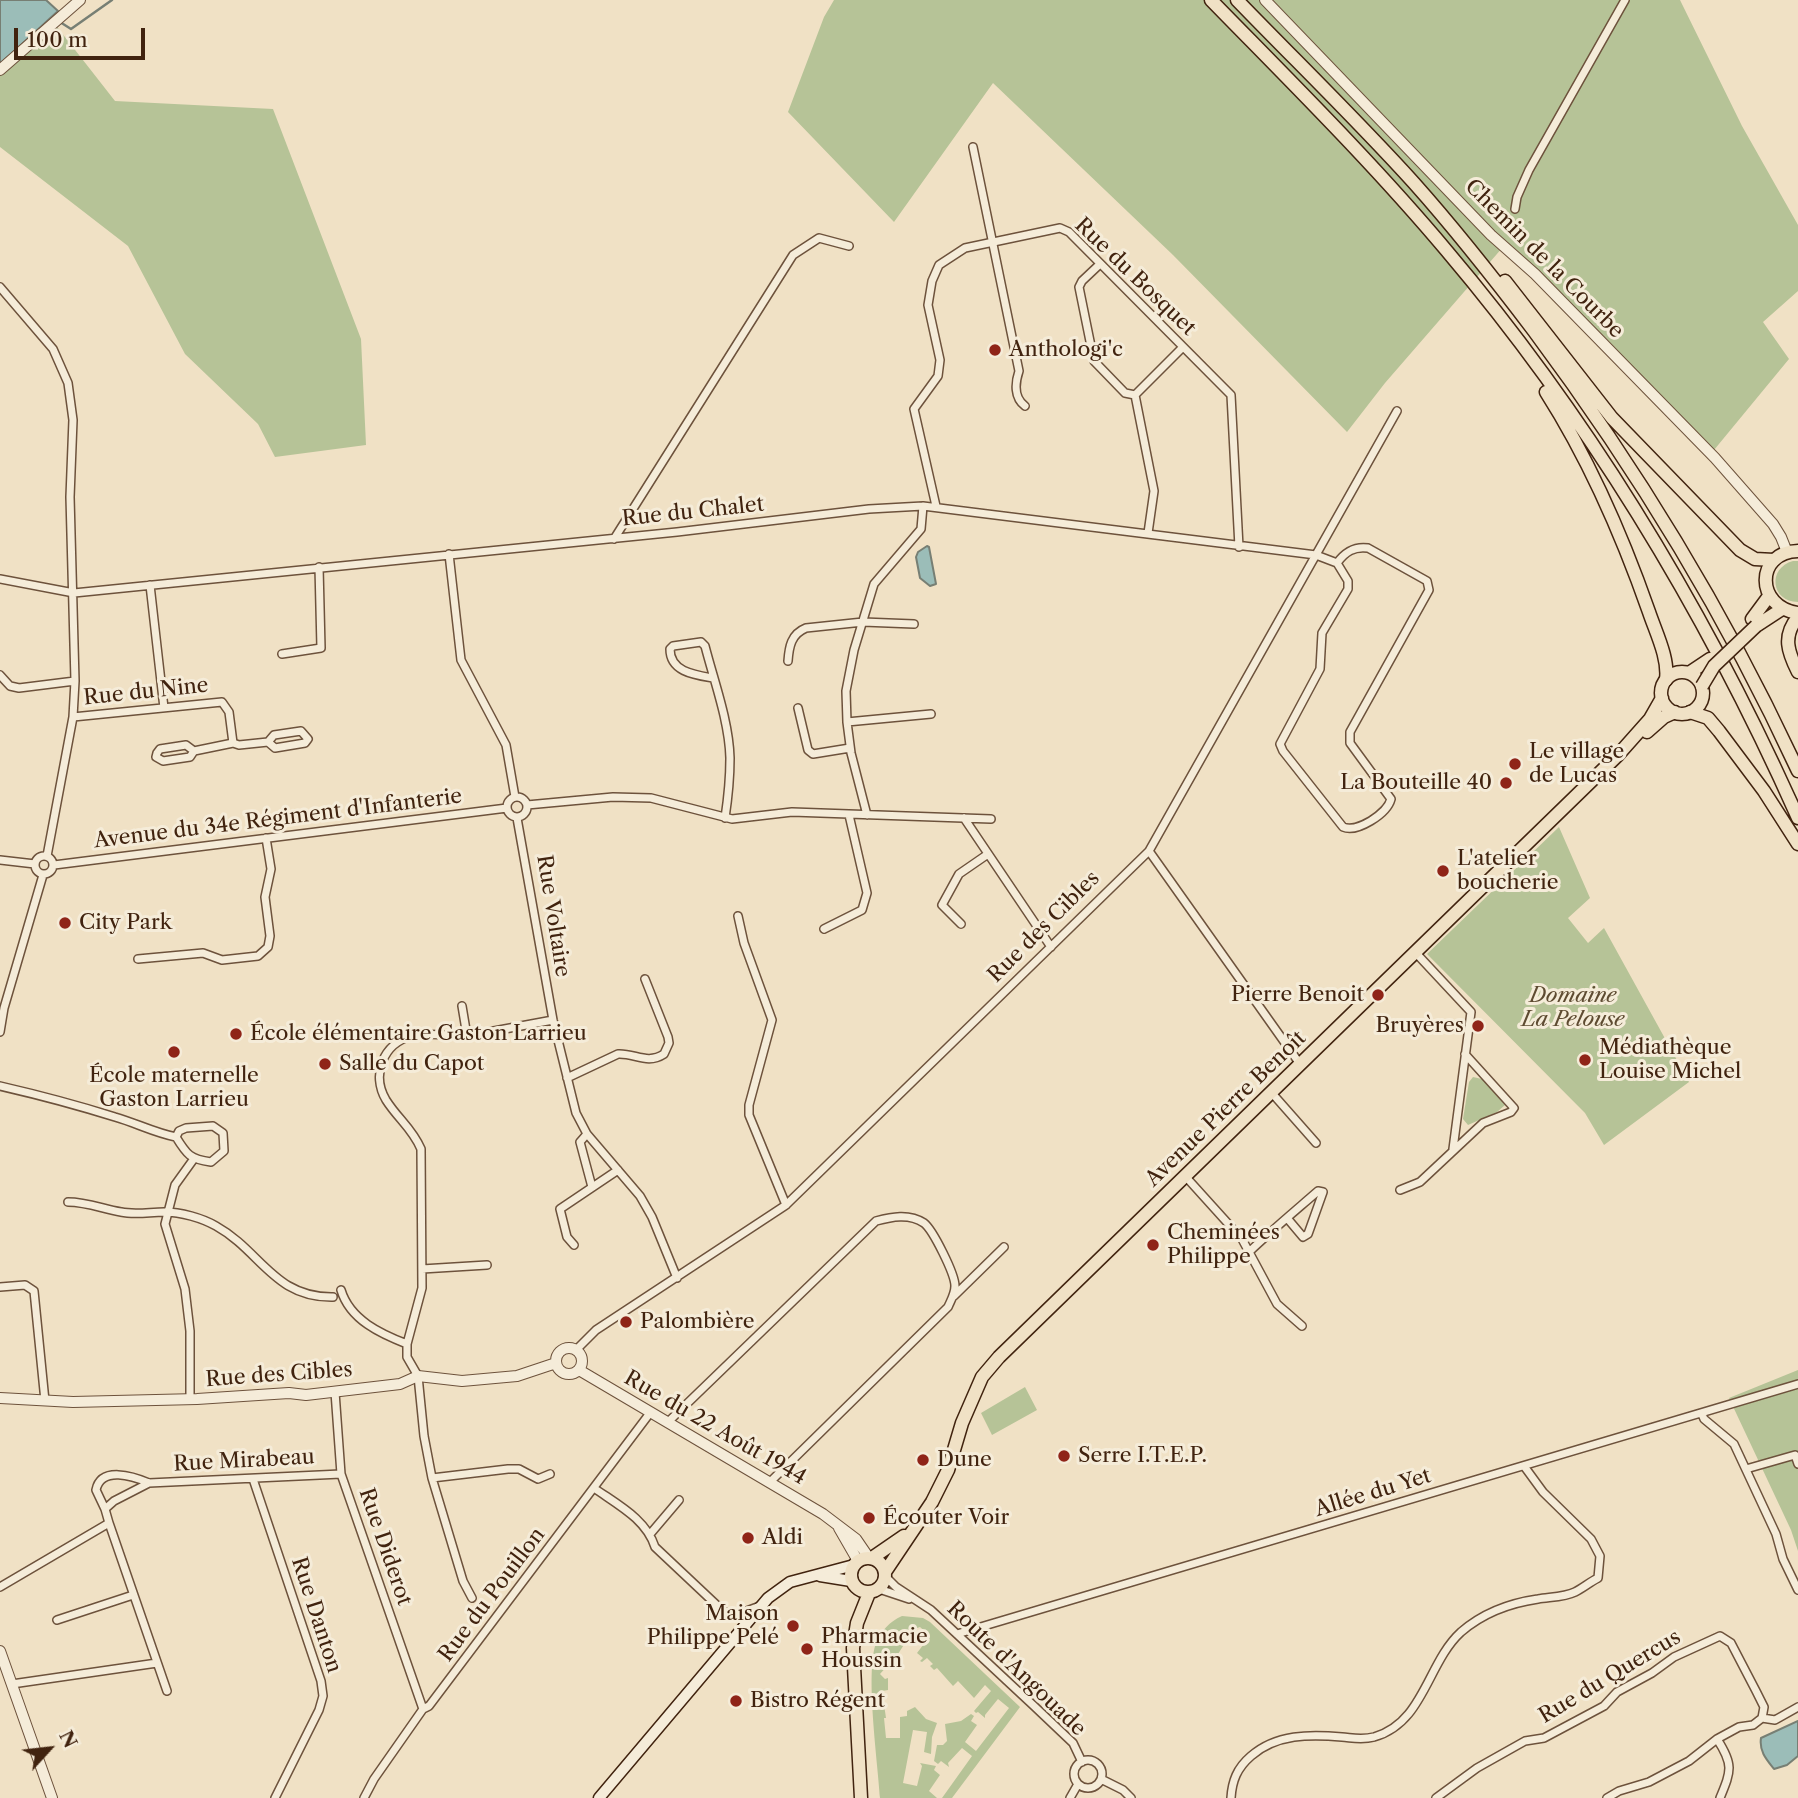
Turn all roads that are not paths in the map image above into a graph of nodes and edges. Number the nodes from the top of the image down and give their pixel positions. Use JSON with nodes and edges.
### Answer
{"nodes":[{"id":1,"x":80,"y":0,"type":"edge"},
{"id":2,"x":1212,"y":0,"type":"edge"},
{"id":3,"x":1237,"y":0,"type":"edge"},
{"id":4,"x":1265,"y":0,"type":"edge"},
{"id":5,"x":1625,"y":0,"type":"edge"},
{"id":6,"x":0,"y":70,"type":"edge"},
{"id":7,"x":973,"y":147,"type":"dead end"},
{"id":8,"x":1414,"y":184,"type":"junction"},
{"id":9,"x":1515,"y":209,"type":"dead end"},
{"id":10,"x":992,"y":241,"type":"junction"},
{"id":11,"x":849,"y":246,"type":"dead end"},
{"id":12,"x":1450,"y":255,"type":"junction"},
{"id":13,"x":1100,"y":264,"type":"junction"},
{"id":14,"x":0,"y":287,"type":"edge"},
{"id":15,"x":1183,"y":347,"type":"junction"},
{"id":16,"x":1136,"y":395,"type":"junction"},
{"id":17,"x":1025,"y":406,"type":"dead end"},
{"id":18,"x":1397,"y":411,"type":"dead end"},
{"id":19,"x":923,"y":506,"type":"junction"},
{"id":20,"x":936,"y":506,"type":"junction"},
{"id":21,"x":1148,"y":533,"type":"junction"},
{"id":22,"x":614,"y":539,"type":"junction"},
{"id":23,"x":1239,"y":547,"type":"junction"},
{"id":24,"x":1792,"y":552,"type":"edge"},
{"id":25,"x":449,"y":554,"type":"junction"},
{"id":26,"x":1315,"y":555,"type":"junction"},
{"id":27,"x":1774,"y":560,"type":"junction"},
{"id":28,"x":1337,"y":563,"type":"junction"},
{"id":29,"x":319,"y":567,"type":"junction"},
{"id":30,"x":0,"y":579,"type":"edge"},
{"id":31,"x":150,"y":585,"type":"junction"},
{"id":32,"x":74,"y":593,"type":"junction"},
{"id":33,"x":1769,"y":596,"type":"junction"},
{"id":34,"x":1782,"y":609,"type":"junction"},
{"id":35,"x":1798,"y":615,"type":"edge"},
{"id":36,"x":863,"y":622,"type":"junction"},
{"id":37,"x":1754,"y":622,"type":"junction"},
{"id":38,"x":914,"y":624,"type":"dead end"},
{"id":39,"x":282,"y":654,"type":"dead end"},
{"id":40,"x":788,"y":661,"type":"dead end"},
{"id":41,"x":1798,"y":672,"type":"edge"},
{"id":42,"x":1689,"y":673,"type":"junction"},
{"id":43,"x":0,"y":675,"type":"edge"},
{"id":44,"x":713,"y":678,"type":"junction"},
{"id":45,"x":1666,"y":680,"type":"junction"},
{"id":46,"x":75,"y":681,"type":"junction"},
{"id":47,"x":1702,"y":686,"type":"junction"},
{"id":48,"x":1662,"y":698,"type":"junction"},
{"id":49,"x":164,"y":708,"type":"junction"},
{"id":50,"x":798,"y":708,"type":"dead end"},
{"id":51,"x":1675,"y":712,"type":"junction"},
{"id":52,"x":1690,"y":712,"type":"junction"},
{"id":53,"x":931,"y":714,"type":"dead end"},
{"id":54,"x":73,"y":718,"type":"junction"},
{"id":55,"x":847,"y":722,"type":"junction"},
{"id":56,"x":268,"y":742,"type":"junction"},
{"id":57,"x":233,"y":743,"type":"junction"},
{"id":58,"x":850,"y":748,"type":"junction"},
{"id":59,"x":194,"y":751,"type":"dead end"},
{"id":60,"x":1618,"y":755,"type":"junction"},
{"id":61,"x":1798,"y":771,"type":"edge"},
{"id":62,"x":515,"y":797,"type":"junction"},
{"id":63,"x":527,"y":805,"type":"junction"},
{"id":64,"x":507,"y":808,"type":"junction"},
{"id":65,"x":849,"y":815,"type":"junction"},
{"id":66,"x":867,"y":815,"type":"junction"},
{"id":67,"x":517,"y":818,"type":"junction"},
{"id":68,"x":725,"y":818,"type":"junction"},
{"id":69,"x":964,"y":818,"type":"junction"},
{"id":70,"x":1798,"y":818,"type":"edge"},
{"id":71,"x":991,"y":819,"type":"dead end"},
{"id":72,"x":266,"y":838,"type":"junction"},
{"id":73,"x":1798,"y":844,"type":"edge"},
{"id":74,"x":1149,"y":851,"type":"junction"},
{"id":75,"x":988,"y":854,"type":"junction"},
{"id":76,"x":47,"y":856,"type":"junction"},
{"id":77,"x":0,"y":860,"type":"edge"},
{"id":78,"x":35,"y":864,"type":"junction"},
{"id":79,"x":54,"y":864,"type":"junction"},
{"id":80,"x":43,"y":875,"type":"junction"},
{"id":81,"x":738,"y":916,"type":"dead end"},
{"id":82,"x":961,"y":924,"type":"dead end"},
{"id":83,"x":824,"y":929,"type":"dead end"},
{"id":84,"x":1051,"y":947,"type":"junction"},
{"id":85,"x":1415,"y":952,"type":"junction"},
{"id":86,"x":138,"y":959,"type":"dead end"},
{"id":87,"x":645,"y":979,"type":"dead end"},
{"id":88,"x":463,"y":1006,"type":"dead end"},
{"id":89,"x":553,"y":1020,"type":"junction"},
{"id":90,"x":0,"y":1032,"type":"edge"},
{"id":91,"x":467,"y":1036,"type":"junction"},
{"id":92,"x":1465,"y":1054,"type":"junction"},
{"id":93,"x":1300,"y":1064,"type":"junction"},
{"id":94,"x":566,"y":1078,"type":"junction"},
{"id":95,"x":0,"y":1086,"type":"edge"},
{"id":96,"x":1271,"y":1092,"type":"junction"},
{"id":97,"x":587,"y":1134,"type":"junction"},
{"id":98,"x":177,"y":1137,"type":"junction"},
{"id":99,"x":1316,"y":1143,"type":"dead end"},
{"id":100,"x":1453,"y":1149,"type":"junction"},
{"id":101,"x":193,"y":1160,"type":"junction"},
{"id":102,"x":618,"y":1170,"type":"junction"},
{"id":103,"x":1185,"y":1177,"type":"junction"},
{"id":104,"x":592,"y":1187,"type":"junction"},
{"id":105,"x":1399,"y":1190,"type":"dead end"},
{"id":106,"x":68,"y":1202,"type":"dead end"},
{"id":107,"x":786,"y":1205,"type":"junction"},
{"id":108,"x":167,"y":1212,"type":"junction"},
{"id":109,"x":1287,"y":1218,"type":"junction"},
{"id":110,"x":574,"y":1245,"type":"dead end"},
{"id":111,"x":1004,"y":1247,"type":"dead end"},
{"id":112,"x":1249,"y":1252,"type":"junction"},
{"id":113,"x":487,"y":1265,"type":"dead end"},
{"id":114,"x":422,"y":1269,"type":"junction"},
{"id":115,"x":677,"y":1278,"type":"junction"},
{"id":116,"x":0,"y":1287,"type":"edge"},
{"id":117,"x":341,"y":1290,"type":"dead end"},
{"id":118,"x":953,"y":1296,"type":"junction"},
{"id":119,"x":333,"y":1297,"type":"dead end"},
{"id":120,"x":1302,"y":1326,"type":"dead end"},
{"id":121,"x":407,"y":1344,"type":"junction"},
{"id":122,"x":577,"y":1349,"type":"junction"},
{"id":123,"x":556,"y":1363,"type":"junction"},
{"id":124,"x":579,"y":1370,"type":"junction"},
{"id":125,"x":418,"y":1376,"type":"junction"},
{"id":126,"x":1798,"y":1384,"type":"edge"},
{"id":127,"x":335,"y":1392,"type":"junction"},
{"id":128,"x":0,"y":1398,"type":"edge"},
{"id":129,"x":190,"y":1399,"type":"junction"},
{"id":130,"x":45,"y":1401,"type":"junction"},
{"id":131,"x":650,"y":1413,"type":"junction"},
{"id":132,"x":1702,"y":1413,"type":"junction"},
{"id":133,"x":668,"y":1422,"type":"junction"},
{"id":134,"x":1798,"y":1464,"type":"edge"},
{"id":135,"x":1524,"y":1466,"type":"junction"},
{"id":136,"x":1746,"y":1469,"type":"junction"},
{"id":137,"x":341,"y":1474,"type":"junction"},
{"id":138,"x":550,"y":1474,"type":"dead end"},
{"id":139,"x":432,"y":1478,"type":"junction"},
{"id":140,"x":253,"y":1479,"type":"junction"},
{"id":141,"x":770,"y":1482,"type":"junction"},
{"id":142,"x":149,"y":1483,"type":"junction"},
{"id":143,"x":594,"y":1488,"type":"junction"},
{"id":144,"x":679,"y":1500,"type":"dead end"},
{"id":145,"x":105,"y":1508,"type":"junction"},
{"id":146,"x":109,"y":1523,"type":"junction"},
{"id":147,"x":915,"y":1527,"type":"junction"},
{"id":148,"x":651,"y":1533,"type":"junction"},
{"id":149,"x":863,"y":1561,"type":"junction"},
{"id":150,"x":885,"y":1574,"type":"junction"},
{"id":151,"x":814,"y":1575,"type":"junction"},
{"id":152,"x":0,"y":1587,"type":"edge"},
{"id":153,"x":864,"y":1588,"type":"junction"},
{"id":154,"x":1798,"y":1590,"type":"edge"},
{"id":155,"x":133,"y":1595,"type":"junction"},
{"id":156,"x":472,"y":1598,"type":"dead end"},
{"id":157,"x":922,"y":1604,"type":"junction"},
{"id":158,"x":760,"y":1606,"type":"junction"},
{"id":159,"x":57,"y":1620,"type":"dead end"},
{"id":160,"x":957,"y":1634,"type":"junction"},
{"id":161,"x":0,"y":1651,"type":"edge"},
{"id":162,"x":157,"y":1664,"type":"junction"},
{"id":163,"x":12,"y":1684,"type":"junction"},
{"id":164,"x":167,"y":1691,"type":"dead end"},
{"id":165,"x":1798,"y":1707,"type":"edge"},
{"id":166,"x":423,"y":1709,"type":"junction"},
{"id":167,"x":1762,"y":1718,"type":"junction"},
{"id":168,"x":1717,"y":1739,"type":"junction"},
{"id":169,"x":1083,"y":1762,"type":"junction"},
{"id":170,"x":1101,"y":1779,"type":"junction"},
{"id":171,"x":1078,"y":1784,"type":"junction"},
{"id":172,"x":52,"y":1798,"type":"edge"},
{"id":173,"x":275,"y":1798,"type":"edge"},
{"id":174,"x":364,"y":1798,"type":"edge"},
{"id":175,"x":600,"y":1798,"type":"edge"},
{"id":176,"x":862,"y":1798,"type":"edge"},
{"id":177,"x":1070,"y":1798,"type":"edge"},
{"id":178,"x":1131,"y":1798,"type":"edge"},
{"id":179,"x":1231,"y":1798,"type":"edge"},
{"id":180,"x":1436,"y":1798,"type":"edge"},
{"id":181,"x":1607,"y":1798,"type":"edge"},
{"id":182,"x":1720,"y":1798,"type":"edge"}],
"edges":[{"from":1,"to":6,"type":"street"},
{"from":2,"to":12,"type":"main road"},
{"from":3,"to":8,"type":"main road"},
{"from":4,"to":24,"type":"street","name":"Chemin de la Courbe"},
{"from":5,"to":9,"type":"street"},
{"from":7,"to":10,"type":"street"},
{"from":8,"to":27,"type":"main road"},
{"from":8,"to":61,"type":"main road"},
{"from":10,"to":13,"type":"street","name":"Rue du Bosquet"},
{"from":10,"to":17,"type":"street"},
{"from":10,"to":20,"type":"street","name":"Rue du Bosquet"},
{"from":11,"to":22,"type":"street"},
{"from":12,"to":45,"type":"main road"},
{"from":12,"to":70,"type":"main road"},
{"from":13,"to":15,"type":"street","name":"Rue du Bosquet"},
{"from":13,"to":16,"type":"street"},
{"from":14,"to":32,"type":"street"},
{"from":15,"to":16,"type":"street"},
{"from":15,"to":23,"type":"street","name":"Rue du Bosquet"},
{"from":16,"to":21,"type":"street"},
{"from":18,"to":26,"type":"street","name":"Rue des Cibles"},
{"from":19,"to":20,"type":"street","name":"Rue du Chalet"},
{"from":19,"to":22,"type":"street","name":"Rue du Chalet"},
{"from":19,"to":36,"type":"street"},
{"from":20,"to":21,"type":"street","name":"Rue du Chalet"},
{"from":21,"to":23,"type":"street","name":"Rue du Chalet"},
{"from":22,"to":25,"type":"street","name":"Rue du Chalet"},
{"from":23,"to":26,"type":"street","name":"Rue du Chalet"},
{"from":24,"to":27,"type":"main road"},
{"from":25,"to":29,"type":"street","name":"Rue du Chalet"},
{"from":25,"to":62,"type":"street"},
{"from":26,"to":28,"type":"street","name":"Rue du Chalet"},
{"from":26,"to":74,"type":"street","name":"Rue des Cibles"},
{"from":27,"to":33,"type":"main road"},
{"from":28,"to":28,"type":"street"},
{"from":29,"to":31,"type":"street","name":"Rue du Chalet"},
{"from":29,"to":39,"type":"street"},
{"from":30,"to":32,"type":"street","name":"Rue du Chalet"},
{"from":31,"to":32,"type":"street","name":"Rue du Chalet"},
{"from":31,"to":49,"type":"street"},
{"from":32,"to":46,"type":"street"},
{"from":33,"to":34,"type":"main road"},
{"from":33,"to":37,"type":"main road"},
{"from":34,"to":35,"type":"main road"},
{"from":34,"to":37,"type":"main road"},
{"from":35,"to":41,"type":"main road"},
{"from":36,"to":38,"type":"street"},
{"from":36,"to":40,"type":"street"},
{"from":36,"to":55,"type":"street"},
{"from":37,"to":42,"type":"main road"},
{"from":37,"to":47,"type":"main road","bridge":true},
{"from":42,"to":45,"type":"main road"},
{"from":42,"to":47,"type":"main road"},
{"from":43,"to":46,"type":"street"},
{"from":44,"to":44,"type":"street"},
{"from":44,"to":68,"type":"street"},
{"from":45,"to":48,"type":"main road"},
{"from":46,"to":54,"type":"street"},
{"from":47,"to":52,"type":"main road"},
{"from":48,"to":51,"type":"main road"},
{"from":48,"to":60,"type":"main road","name":"Avenue Pierre Benoît"},
{"from":49,"to":54,"type":"street","name":"Rue du Nine"},
{"from":49,"to":57,"type":"street","name":"Rue du Nine"},
{"from":50,"to":58,"type":"street"},
{"from":51,"to":52,"type":"main road"},
{"from":51,"to":60,"type":"main road","name":"Avenue Pierre Benoît"},
{"from":52,"to":73,"type":"main road"},
{"from":53,"to":55,"type":"street"},
{"from":54,"to":76,"type":"street"},
{"from":55,"to":58,"type":"street"},
{"from":56,"to":56,"type":"street"},
{"from":56,"to":57,"type":"street"},
{"from":57,"to":59,"type":"street"},
{"from":58,"to":66,"type":"street"},
{"from":60,"to":85,"type":"main road","name":"Avenue Pierre Benoît"},
{"from":62,"to":63,"type":"street"},
{"from":62,"to":64,"type":"street"},
{"from":63,"to":67,"type":"street"},
{"from":63,"to":68,"type":"street"},
{"from":64,"to":67,"type":"street"},
{"from":64,"to":72,"type":"street","name":"Avenue du 34e Régiment d'Infanterie"},
{"from":65,"to":66,"type":"street"},
{"from":65,"to":68,"type":"street"},
{"from":65,"to":83,"type":"street"},
{"from":66,"to":69,"type":"street"},
{"from":67,"to":89,"type":"street","name":"Rue Voltaire"},
{"from":69,"to":71,"type":"street"},
{"from":69,"to":75,"type":"street"},
{"from":72,"to":79,"type":"street","name":"Avenue du 34e Régiment d'Infanterie"},
{"from":72,"to":86,"type":"street"},
{"from":74,"to":84,"type":"street","name":"Rue des Cibles"},
{"from":74,"to":93,"type":"street"},
{"from":75,"to":82,"type":"street"},
{"from":75,"to":84,"type":"street"},
{"from":76,"to":78,"type":"street"},
{"from":76,"to":79,"type":"street"},
{"from":77,"to":78,"type":"street"},
{"from":78,"to":80,"type":"street"},
{"from":79,"to":80,"type":"street"},
{"from":80,"to":90,"type":"street"},
{"from":81,"to":107,"type":"street"},
{"from":84,"to":107,"type":"street","name":"Rue des Cibles"},
{"from":85,"to":92,"type":"street"},
{"from":85,"to":93,"type":"main road","name":"Avenue Pierre Benoît"},
{"from":87,"to":94,"type":"street"},
{"from":88,"to":91,"type":"street"},
{"from":89,"to":91,"type":"street"},
{"from":89,"to":94,"type":"street","name":"Rue Voltaire"},
{"from":91,"to":114,"type":"street"},
{"from":92,"to":100,"type":"street"},
{"from":92,"to":100,"type":"street"},
{"from":93,"to":96,"type":"main road","name":"Avenue Pierre Benoît"},
{"from":94,"to":97,"type":"street","name":"Rue Voltaire"},
{"from":95,"to":98,"type":"street"},
{"from":96,"to":99,"type":"street"},
{"from":96,"to":103,"type":"main road","name":"Avenue Pierre Benoît"},
{"from":97,"to":102,"type":"street","name":"Rue Voltaire"},
{"from":97,"to":104,"type":"street","name":"Rue Voltaire"},
{"from":98,"to":101,"type":"street"},
{"from":98,"to":101,"type":"street"},
{"from":100,"to":105,"type":"street"},
{"from":101,"to":108,"type":"street"},
{"from":102,"to":104,"type":"street"},
{"from":102,"to":115,"type":"street","name":"Rue Voltaire"},
{"from":103,"to":112,"type":"street"},
{"from":103,"to":147,"type":"main road","name":"Avenue Pierre Benoît"},
{"from":104,"to":110,"type":"street"},
{"from":106,"to":108,"type":"street"},
{"from":107,"to":115,"type":"street","name":"Rue des Cibles"},
{"from":108,"to":119,"type":"street"},
{"from":108,"to":129,"type":"street"},
{"from":109,"to":109,"type":"street"},
{"from":109,"to":112,"type":"street"},
{"from":111,"to":118,"type":"street"},
{"from":112,"to":120,"type":"street"},
{"from":113,"to":114,"type":"street"},
{"from":114,"to":121,"type":"street"},
{"from":115,"to":122,"type":"street","name":"Rue des Cibles"},
{"from":116,"to":130,"type":"street"},
{"from":117,"to":121,"type":"street"},
{"from":118,"to":133,"type":"street"},
{"from":118,"to":141,"type":"street"},
{"from":121,"to":125,"type":"street"},
{"from":122,"to":123,"type":"street"},
{"from":122,"to":124,"type":"street"},
{"from":123,"to":124,"type":"street"},
{"from":123,"to":125,"type":"street","name":"Rue des Cibles"},
{"from":124,"to":131,"type":"street","name":"Rue du 22 Août 1944"},
{"from":125,"to":127,"type":"street","name":"Rue des Cibles"},
{"from":125,"to":139,"type":"street"},
{"from":126,"to":132,"type":"street","name":"Allée du Yet"},
{"from":127,"to":129,"type":"street","name":"Rue des Cibles"},
{"from":127,"to":137,"type":"street","name":"Rue Diderot"},
{"from":128,"to":130,"type":"street","name":"Rue des Cibles"},
{"from":129,"to":130,"type":"street","name":"Rue des Cibles"},
{"from":131,"to":133,"type":"street","name":"Rue du 22 Août 1944"},
{"from":131,"to":143,"type":"street","name":"Rue du Pouillon"},
{"from":132,"to":135,"type":"street","name":"Allée du Yet"},
{"from":132,"to":136,"type":"street"},
{"from":133,"to":141,"type":"street","name":"Rue du 22 Août 1944"},
{"from":134,"to":136,"type":"street"},
{"from":135,"to":160,"type":"street","name":"Allée du Yet"},
{"from":135,"to":179,"type":"street"},
{"from":136,"to":154,"type":"street"},
{"from":137,"to":140,"type":"street","name":"Rue Mirabeau"},
{"from":137,"to":166,"type":"street","name":"Rue Diderot"},
{"from":138,"to":139,"type":"street"},
{"from":139,"to":156,"type":"street"},
{"from":140,"to":142,"type":"street","name":"Rue Mirabeau"},
{"from":140,"to":173,"type":"street","name":"Rue Danton"},
{"from":141,"to":149,"type":"street","name":"Rue du 22 Août 1944"},
{"from":142,"to":145,"type":"street","name":"Rue Mirabeau"},
{"from":142,"to":145,"type":"street","name":"Rue Mirabeau"},
{"from":143,"to":148,"type":"street"},
{"from":143,"to":166,"type":"street","name":"Rue du Pouillon"},
{"from":144,"to":148,"type":"street"},
{"from":145,"to":146,"type":"street","name":"Rue Mirabeau"},
{"from":146,"to":152,"type":"street"},
{"from":146,"to":155,"type":"street","name":"Rue Mirabeau"},
{"from":147,"to":149,"type":"main road","name":"Avenue Pierre Benoît"},
{"from":147,"to":150,"type":"main road","name":"Avenue Pierre Benoît"},
{"from":148,"to":158,"type":"street"},
{"from":149,"to":150,"type":"main road"},
{"from":149,"to":151,"type":"main road"},
{"from":149,"to":153,"type":"main road"},
{"from":150,"to":153,"type":"main road","name":"Avenue Pierre Benoît"},
{"from":150,"to":157,"type":"street","name":"Route d'Angouade"},
{"from":151,"to":153,"type":"main road"},
{"from":151,"to":158,"type":"main road"},
{"from":153,"to":157,"type":"street","name":"Route d'Angouade"},
{"from":153,"to":176,"type":"main road"},
{"from":155,"to":159,"type":"street"},
{"from":155,"to":162,"type":"street","name":"Rue Mirabeau"},
{"from":157,"to":160,"type":"street","name":"Route d'Angouade"},
{"from":158,"to":175,"type":"main road"},
{"from":160,"to":169,"type":"street","name":"Route d'Angouade"},
{"from":161,"to":163,"type":"street"},
{"from":162,"to":163,"type":"street"},
{"from":162,"to":164,"type":"street","name":"Rue Mirabeau"},
{"from":163,"to":172,"type":"street"},
{"from":165,"to":167,"type":"street"},
{"from":166,"to":174,"type":"street","name":"Rue du Pouillon"},
{"from":167,"to":168,"type":"street"},
{"from":167,"to":180,"type":"street","name":"Rue du Quercus"},
{"from":168,"to":181,"type":"street"},
{"from":168,"to":182,"type":"street"},
{"from":169,"to":170,"type":"street"},
{"from":169,"to":171,"type":"street"},
{"from":170,"to":171,"type":"street"},
{"from":170,"to":178,"type":"street"},
{"from":171,"to":177,"type":"street"}]}
